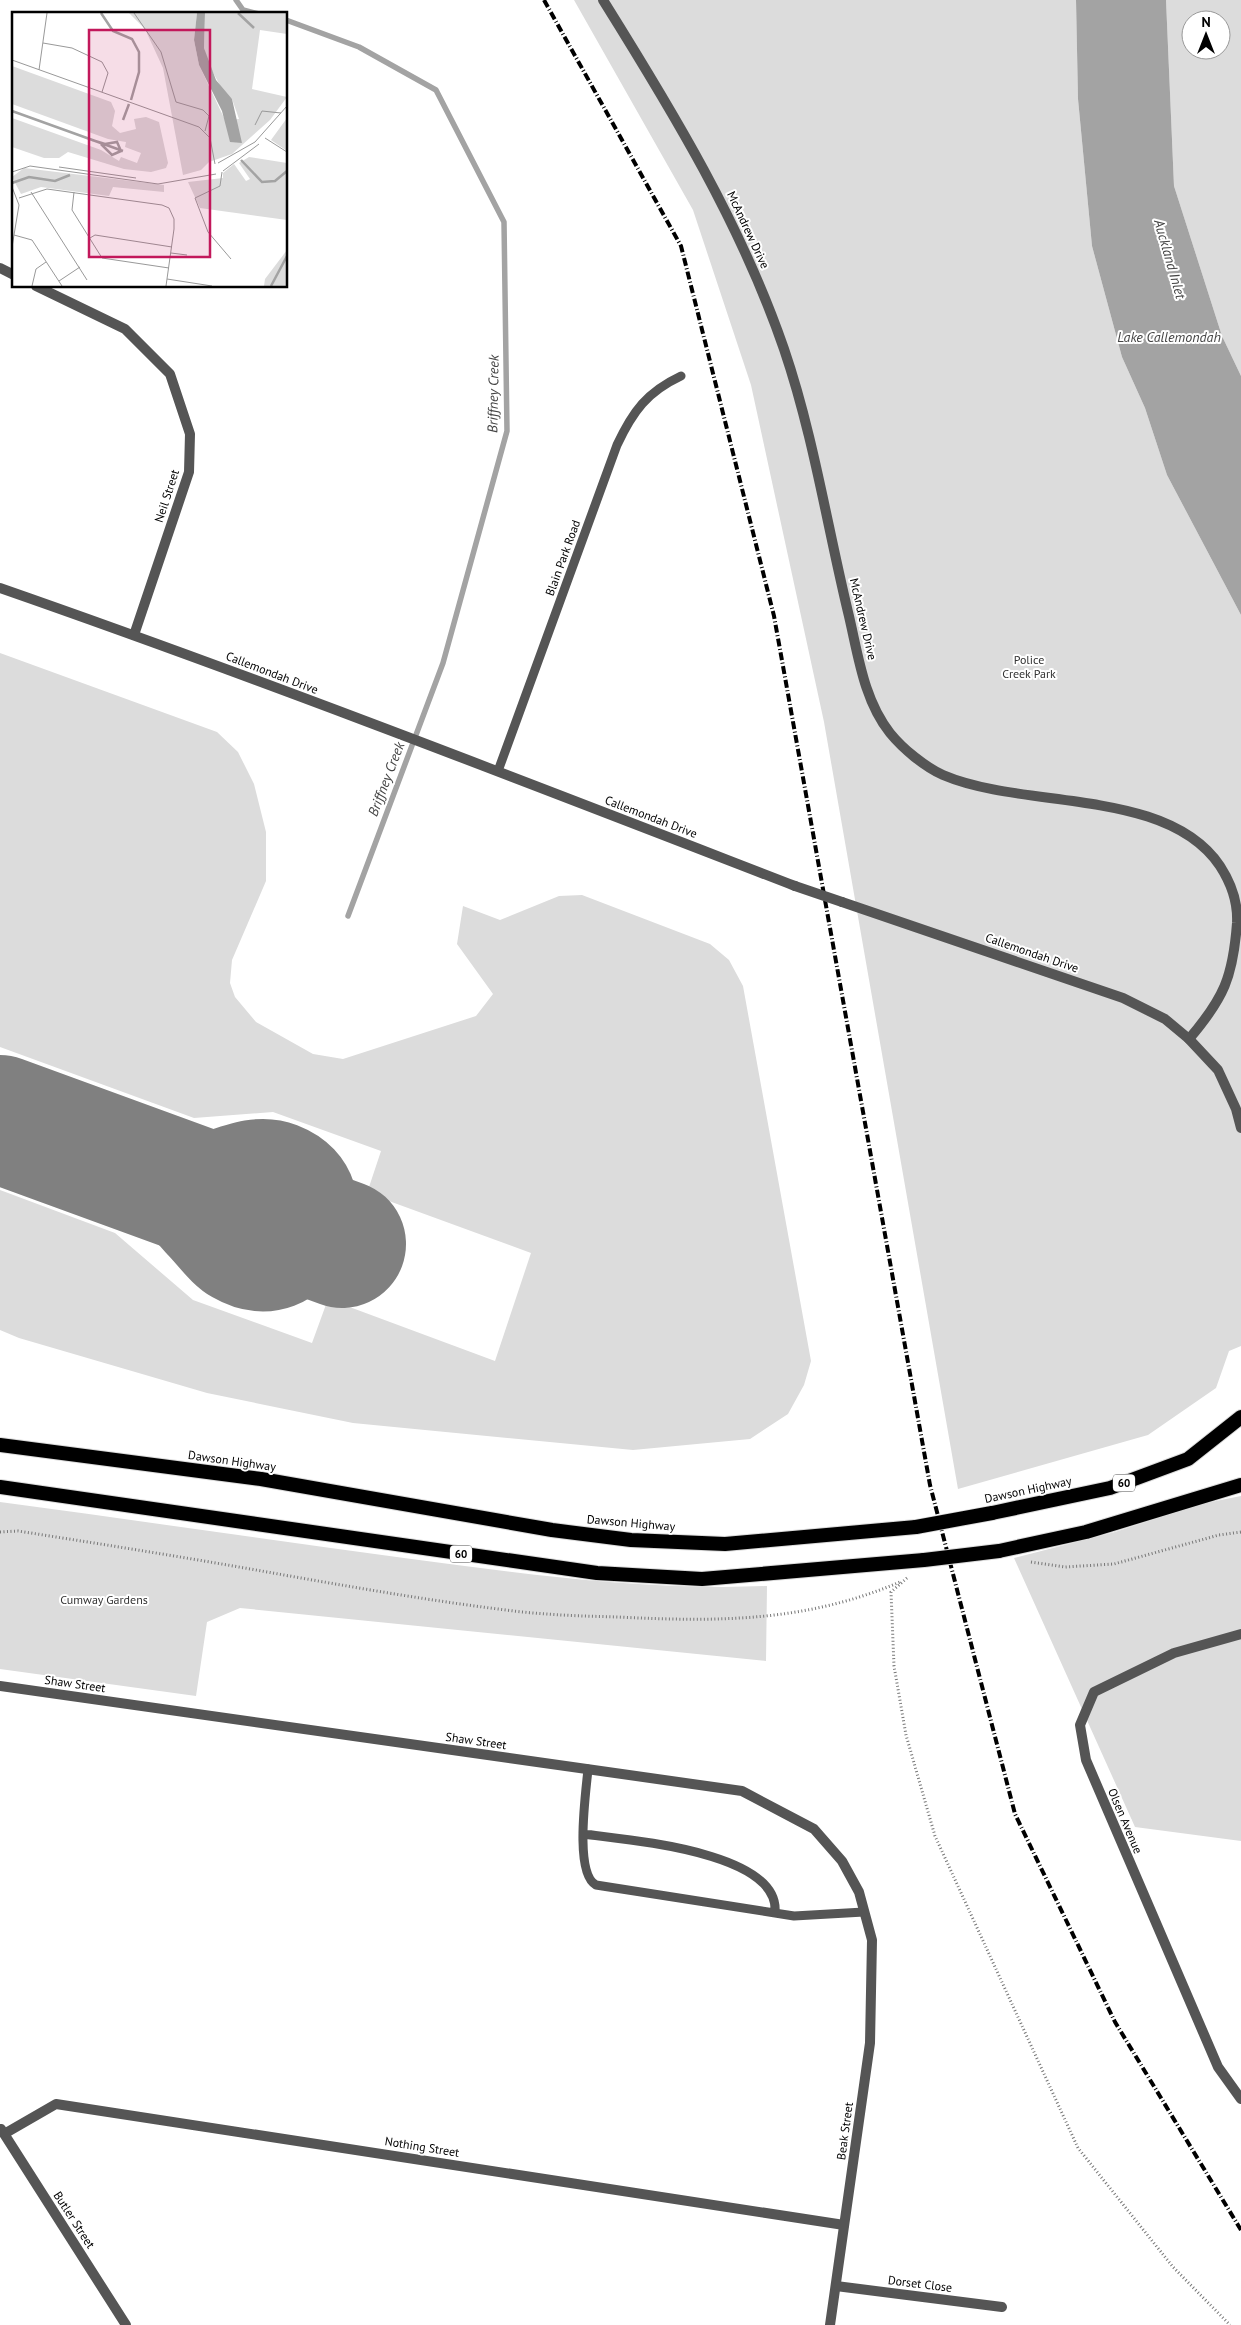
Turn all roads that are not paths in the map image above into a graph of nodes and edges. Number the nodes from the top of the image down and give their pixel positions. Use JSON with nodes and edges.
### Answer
{"nodes":[{"id":1,"x":603,"y":0,"type":"edge"},
{"id":2,"x":0,"y":268,"type":"edge"},
{"id":3,"x":12,"y":274,"type":"edge"},
{"id":4,"x":40,"y":288,"type":"edge"},
{"id":5,"x":681,"y":376,"type":"dead end"},
{"id":6,"x":0,"y":588,"type":"edge"},
{"id":7,"x":134,"y":635,"type":"junction"},
{"id":8,"x":498,"y":771,"type":"junction"},
{"id":9,"x":1189,"y":1039,"type":"junction"},
{"id":10,"x":1241,"y":1128,"type":"edge"},
{"id":11,"x":1241,"y":1416,"type":"edge"},
{"id":12,"x":0,"y":1445,"type":"edge"},
{"id":13,"x":1241,"y":1485,"type":"edge"},
{"id":14,"x":0,"y":1488,"type":"edge"},
{"id":15,"x":1241,"y":1634,"type":"edge"},
{"id":16,"x":0,"y":1686,"type":"edge"},
{"id":17,"x":588,"y":1769,"type":"junction"},
{"id":18,"x":584,"y":1834,"type":"junction"},
{"id":19,"x":775,"y":1912,"type":"junction"},
{"id":20,"x":864,"y":1912,"type":"junction"},
{"id":21,"x":872,"y":1940,"type":"joint"},
{"id":22,"x":1241,"y":2099,"type":"edge"},
{"id":23,"x":2,"y":2131,"type":"edge"},
{"id":24,"x":844,"y":2225,"type":"junction"},
{"id":25,"x":836,"y":2286,"type":"junction"},
{"id":26,"x":1002,"y":2307,"type":"dead end"},
{"id":27,"x":126,"y":2325,"type":"edge"},
{"id":28,"x":830,"y":2325,"type":"edge"}],
"edges":[{"from":1,"to":9,"type":"street","name":"McAndrew Drive"},
{"from":2,"to":3,"type":"street"},
{"from":4,"to":7,"type":"street","name":"Neil Street"},
{"from":5,"to":8,"type":"lane","name":"Blain Park Road"},
{"from":6,"to":7,"type":"street","name":"Callemondah Drive"},
{"from":7,"to":8,"type":"street","name":"Callemondah Drive"},
{"from":8,"to":9,"type":"street","name":"Callemondah Drive","bridge":true},
{"from":9,"to":10,"type":"street","name":"Callemondah Drive"},
{"from":11,"to":12,"type":"highway","name":"Dawson Highway","number":"60","bridge":true},
{"from":13,"to":14,"type":"highway","number":"60","bridge":true},
{"from":15,"to":22,"type":"street","name":"Olsen Avenue"},
{"from":16,"to":17,"type":"street","name":"Shaw Street"},
{"from":17,"to":18,"type":"lane"},
{"from":17,"to":20,"type":"street","name":"Shaw Street"},
{"from":18,"to":19,"type":"lane"},
{"from":18,"to":19,"type":"lane"},
{"from":19,"to":20,"type":"lane"},
{"from":20,"to":21,"type":"street","name":"Shaw Street"},
{"from":21,"to":24,"type":"street","name":"Beak Street"},
{"from":23,"to":24,"type":"street","name":"Nothing Street"},
{"from":23,"to":27,"type":"street","name":"Butler Street"},
{"from":24,"to":25,"type":"street","name":"Beak Street"},
{"from":25,"to":26,"type":"street","name":"Dorset Close"},
{"from":25,"to":28,"type":"street","name":"Beak Street"}]}
